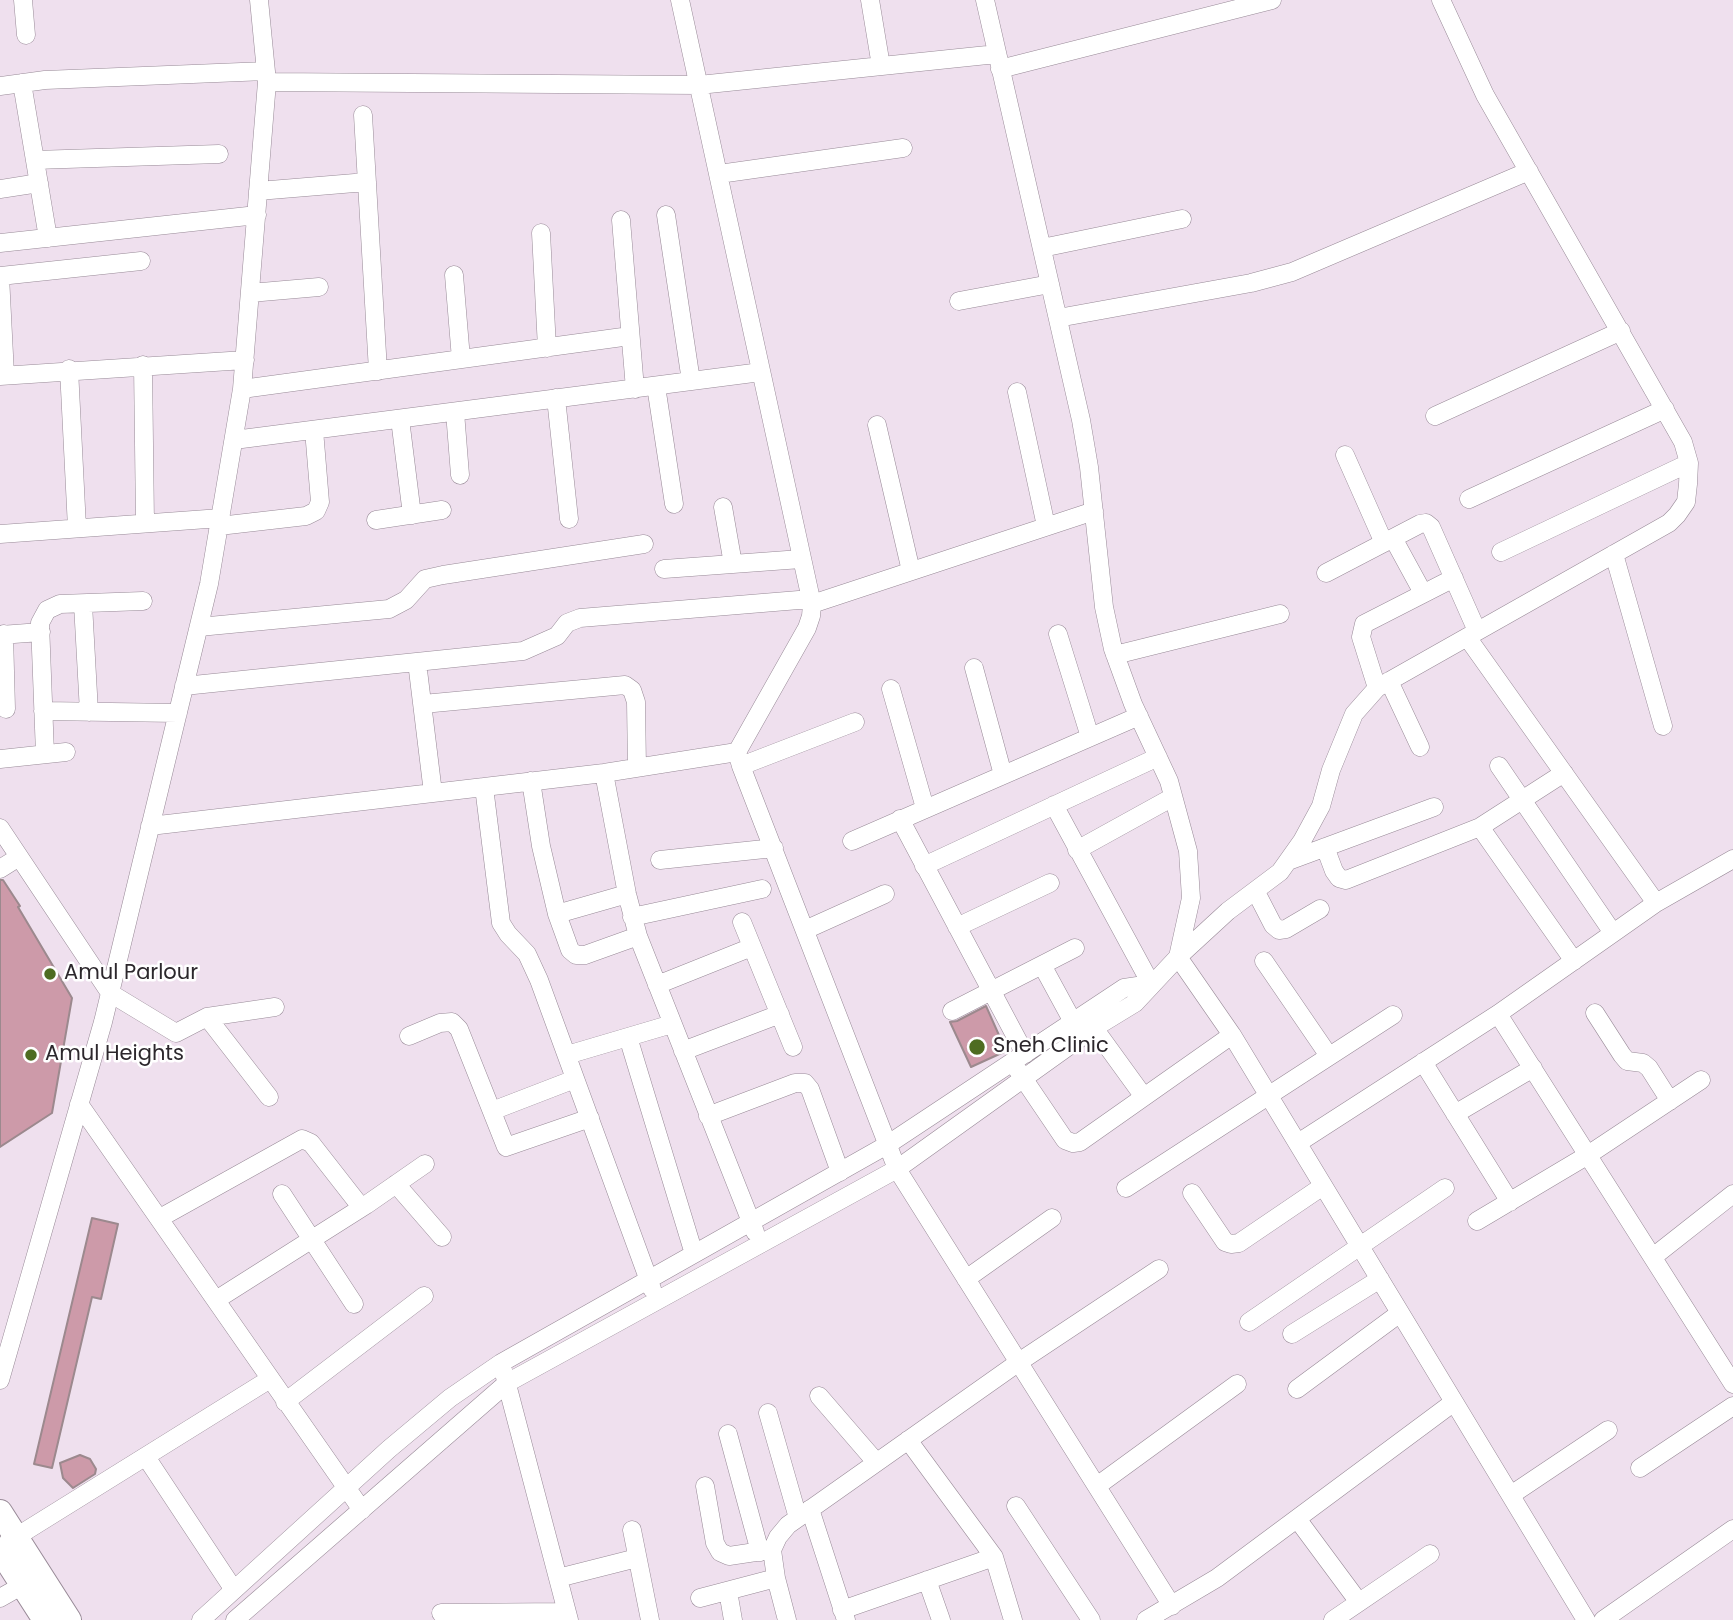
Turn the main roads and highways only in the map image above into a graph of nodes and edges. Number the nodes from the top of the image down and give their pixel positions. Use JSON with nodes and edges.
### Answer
{"nodes":[{"id":1,"x":0,"y":1512,"type":"edge"},
{"id":2,"x":5,"y":1544,"type":"edge"},
{"id":3,"x":45,"y":1620,"type":"edge"},
{"id":4,"x":69,"y":1620,"type":"edge"}],
"edges":[{"from":1,"to":2,"type":"highway"},
{"from":2,"to":3,"type":"highway"},
{"from":2,"to":4,"type":"highway"}]}
